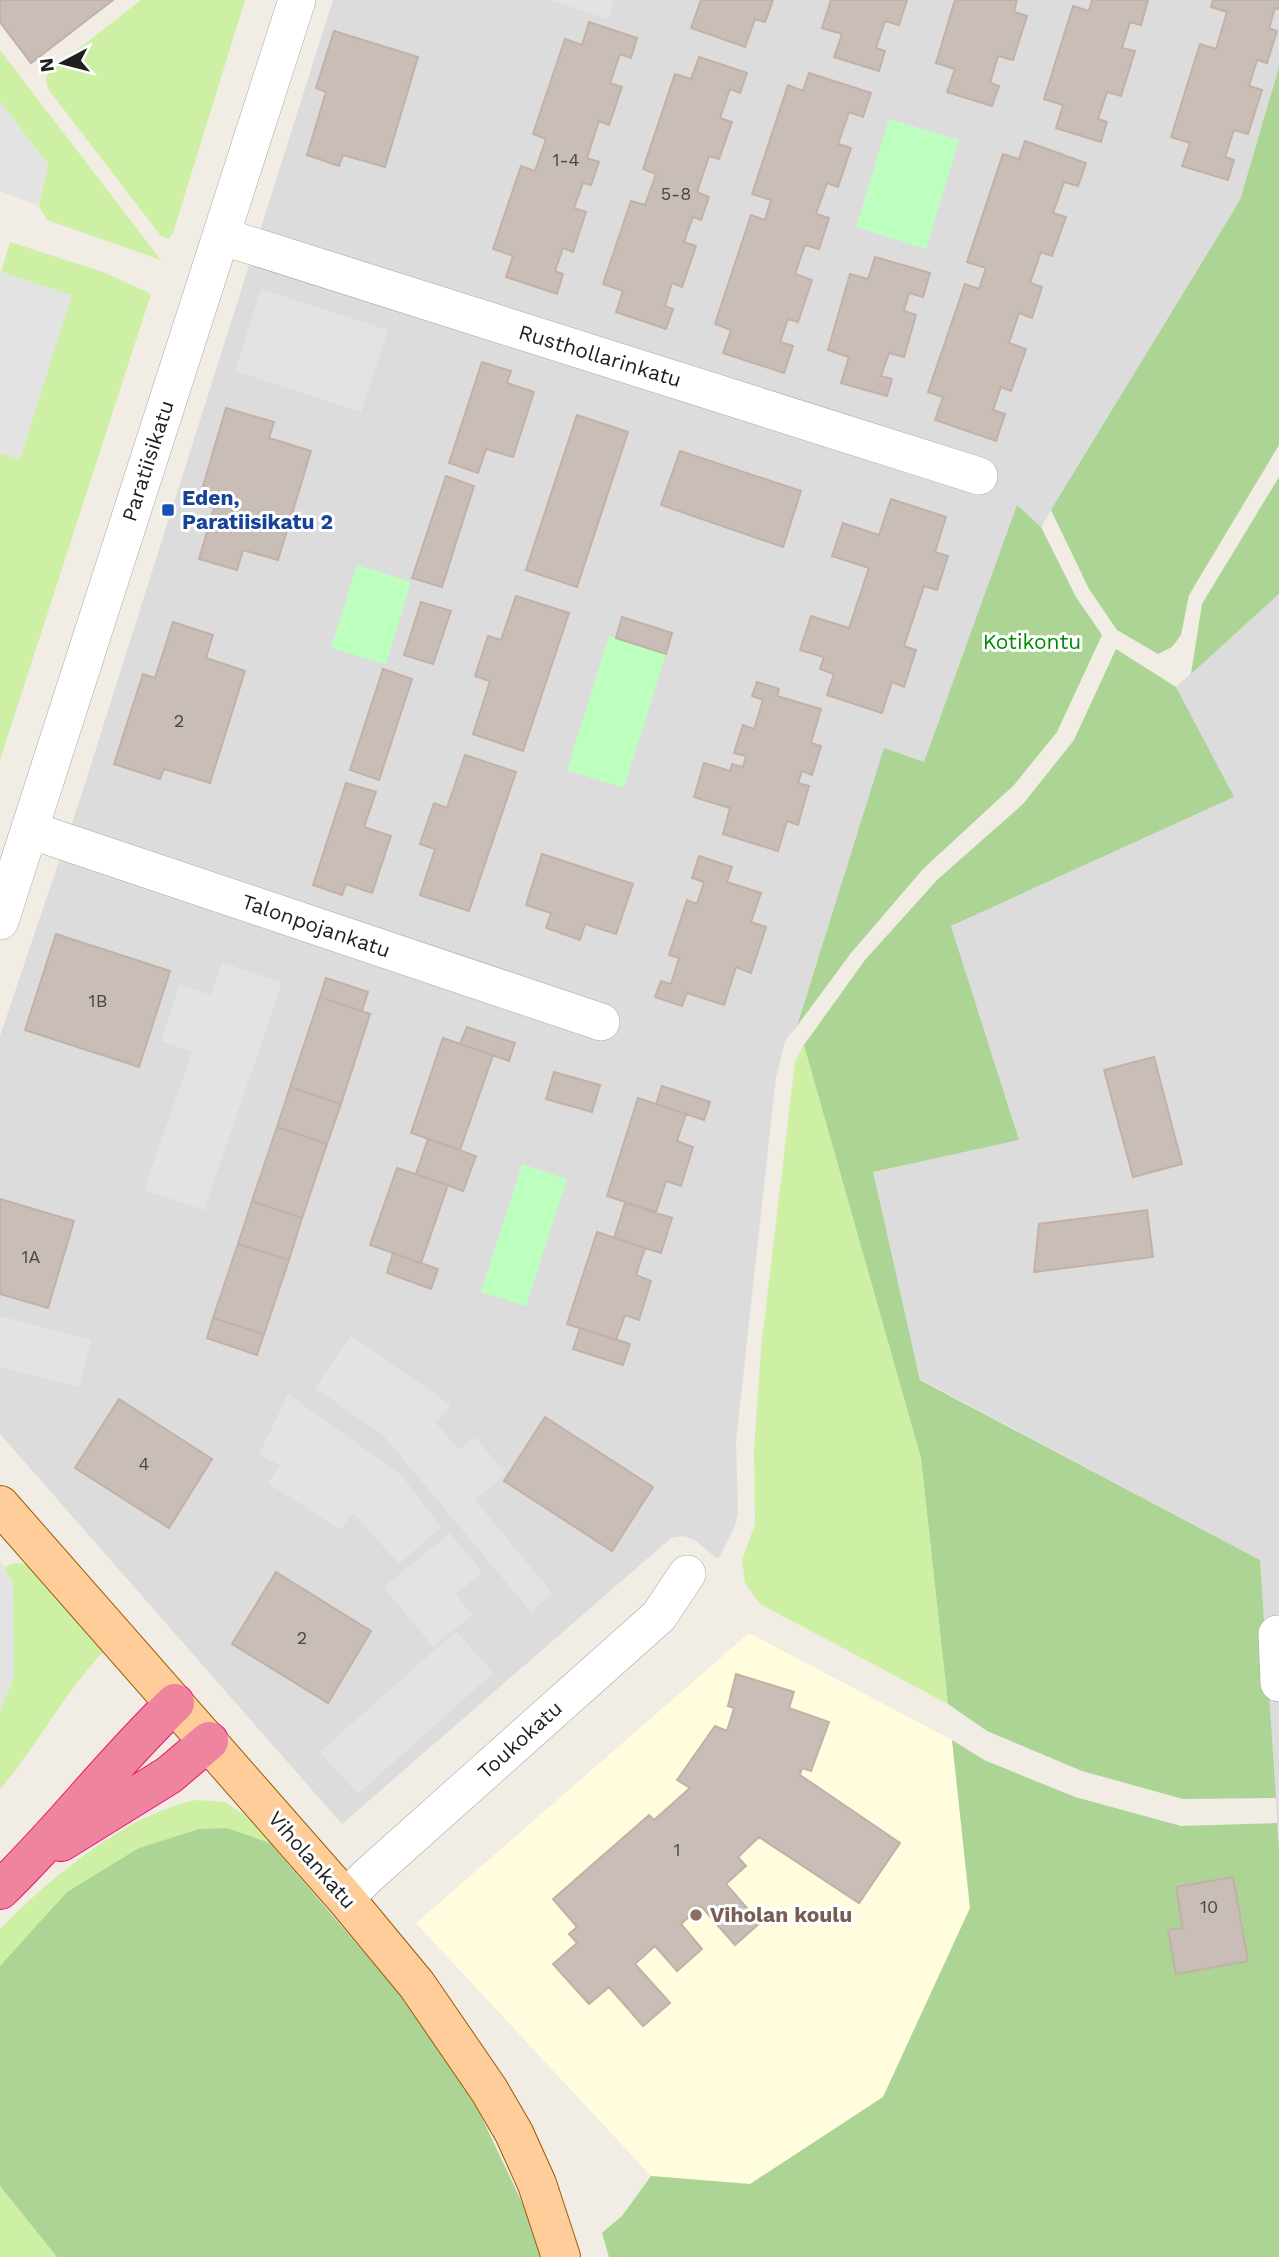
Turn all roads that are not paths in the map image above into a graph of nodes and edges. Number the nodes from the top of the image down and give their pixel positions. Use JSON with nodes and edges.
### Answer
{"nodes":[{"id":1,"x":297,"y":0,"type":"edge"},
{"id":2,"x":221,"y":236,"type":"junction"},
{"id":3,"x":979,"y":476,"type":"dead end"},
{"id":4,"x":30,"y":830,"type":"junction"},
{"id":5,"x":0,"y":921,"type":"edge"},
{"id":6,"x":601,"y":1022,"type":"dead end"},
{"id":7,"x":0,"y":1505,"type":"edge"},
{"id":8,"x":687,"y":1574,"type":"dead end"},
{"id":9,"x":1277,"y":1634,"type":"dead end"},
{"id":10,"x":1279,"y":1683,"type":"edge"},
{"id":11,"x":175,"y":1703,"type":"junction"},
{"id":12,"x":209,"y":1741,"type":"junction"},
{"id":13,"x":29,"y":1862,"type":"junction"},
{"id":14,"x":0,"y":1890,"type":"edge"},
{"id":15,"x":345,"y":1898,"type":"junction"},
{"id":16,"x":561,"y":2257,"type":"edge"}],
"edges":[{"from":1,"to":2,"type":"street","name":"Paratiisikatu"},
{"from":2,"to":3,"type":"street","name":"Rusthollarinkatu"},
{"from":2,"to":4,"type":"street","name":"Paratiisikatu"},
{"from":4,"to":5,"type":"street","name":"Paratiisikatu"},
{"from":4,"to":6,"type":"street","name":"Talonpojankatu"},
{"from":7,"to":11,"type":"main road","name":"Viholankatu"},
{"from":8,"to":15,"type":"street","name":"Toukokatu"},
{"from":9,"to":10,"type":"street"},
{"from":11,"to":12,"type":"main road","name":"Viholankatu"},
{"from":11,"to":13,"type":"highway"},
{"from":12,"to":13,"type":"highway"},
{"from":12,"to":15,"type":"main road","name":"Viholankatu"},
{"from":13,"to":14,"type":"highway"},
{"from":15,"to":16,"type":"main road","name":"Viholankatu"}]}
